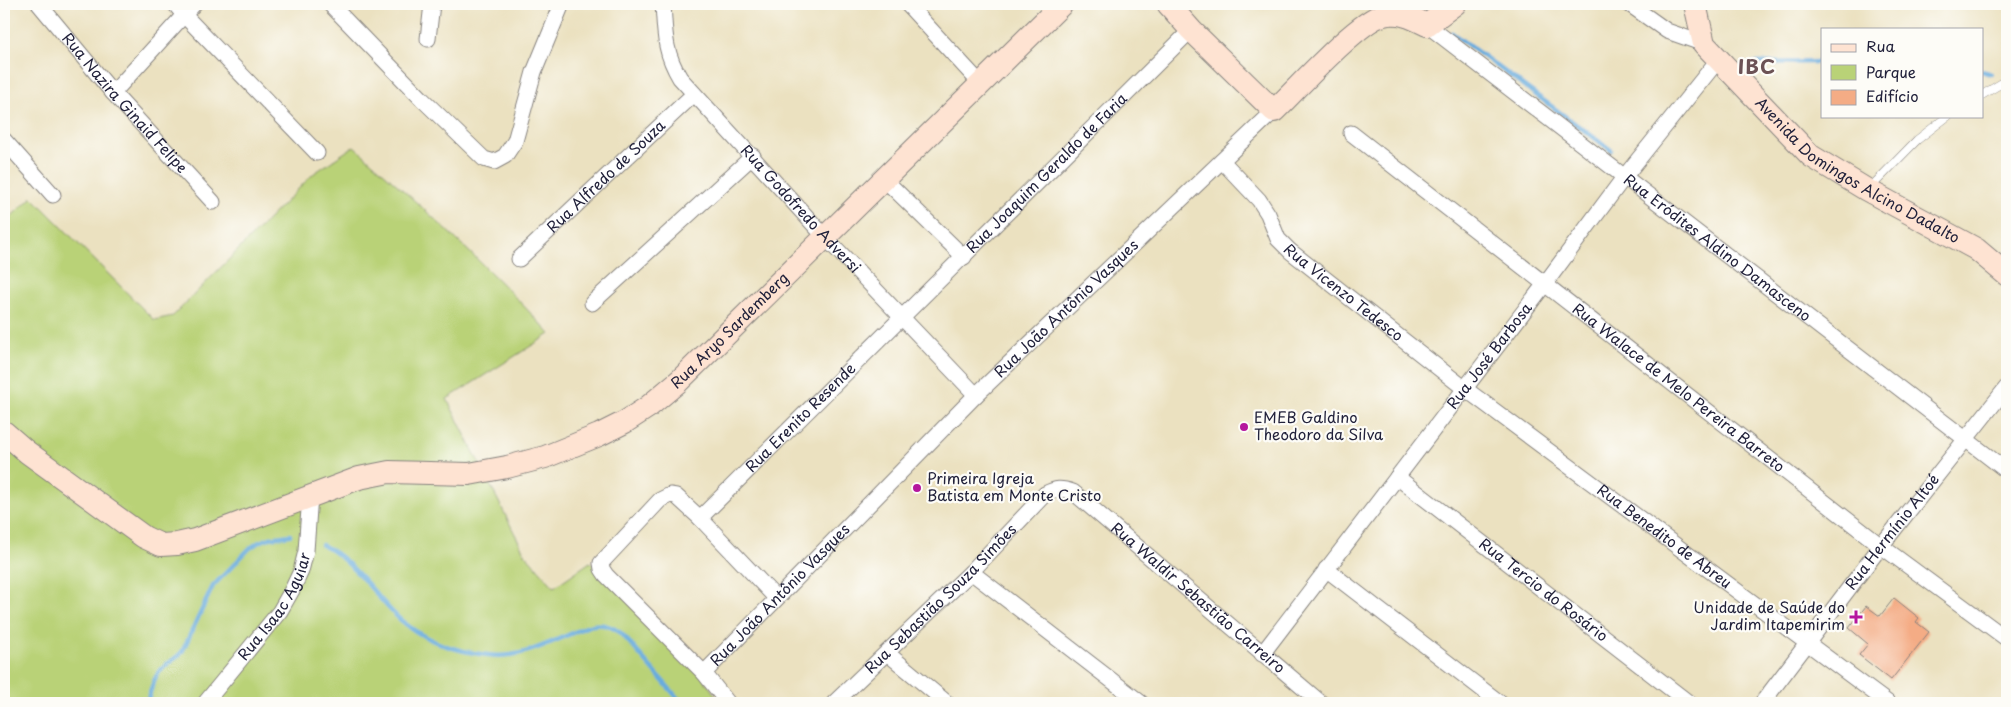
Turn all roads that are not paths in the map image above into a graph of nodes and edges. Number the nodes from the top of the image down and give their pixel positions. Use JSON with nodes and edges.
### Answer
{"nodes":[{"id":1,"x":39,"y":4,"type":"edge"},
{"id":2,"x":194,"y":4,"type":"edge"},
{"id":3,"x":330,"y":4,"type":"edge"},
{"id":4,"x":432,"y":4,"type":"edge"},
{"id":5,"x":562,"y":4,"type":"edge"},
{"id":6,"x":663,"y":4,"type":"edge"},
{"id":7,"x":1062,"y":4,"type":"edge"},
{"id":8,"x":1168,"y":4,"type":"edge"},
{"id":9,"x":1455,"y":4,"type":"edge"},
{"id":10,"x":1629,"y":4,"type":"edge"},
{"id":11,"x":1695,"y":4,"type":"edge"},
{"id":12,"x":908,"y":5,"type":"edge"},
{"id":13,"x":1381,"y":9,"type":"edge"},
{"id":14,"x":180,"y":10,"type":"edge"},
{"id":15,"x":1428,"y":25,"type":"junction"},
{"id":16,"x":1191,"y":30,"type":"junction"},
{"id":17,"x":428,"y":39,"type":"dead end"},
{"id":18,"x":1711,"y":52,"type":"junction"},
{"id":19,"x":2007,"y":80,"type":"edge"},
{"id":20,"x":980,"y":83,"type":"junction"},
{"id":21,"x":113,"y":93,"type":"junction"},
{"id":22,"x":694,"y":94,"type":"junction"},
{"id":23,"x":1984,"y":94,"type":"edge"},
{"id":24,"x":1274,"y":111,"type":"junction"},
{"id":25,"x":1945,"y":118,"type":"edge"},
{"id":26,"x":1351,"y":133,"type":"dead end"},
{"id":27,"x":4,"y":140,"type":"edge"},
{"id":28,"x":317,"y":153,"type":"dead end"},
{"id":29,"x":753,"y":156,"type":"junction"},
{"id":30,"x":1222,"y":161,"type":"junction"},
{"id":31,"x":1625,"y":176,"type":"junction"},
{"id":32,"x":884,"y":179,"type":"junction"},
{"id":33,"x":1867,"y":190,"type":"junction"},
{"id":34,"x":53,"y":195,"type":"dead end"},
{"id":35,"x":213,"y":202,"type":"dead end"},
{"id":36,"x":826,"y":238,"type":"junction"},
{"id":37,"x":964,"y":257,"type":"junction"},
{"id":38,"x":519,"y":259,"type":"dead end"},
{"id":39,"x":2007,"y":275,"type":"edge"},
{"id":40,"x":1544,"y":285,"type":"junction"},
{"id":41,"x":592,"y":303,"type":"dead end"},
{"id":42,"x":903,"y":317,"type":"junction"},
{"id":43,"x":2007,"y":387,"type":"edge"},
{"id":44,"x":1464,"y":388,"type":"junction"},
{"id":45,"x":976,"y":396,"type":"junction"},
{"id":46,"x":4,"y":432,"type":"edge"},
{"id":47,"x":1965,"y":439,"type":"junction"},
{"id":48,"x":2007,"y":471,"type":"edge"},
{"id":49,"x":1396,"y":477,"type":"junction"},
{"id":50,"x":1073,"y":492,"type":"joint"},
{"id":51,"x":310,"y":495,"type":"junction"},
{"id":52,"x":700,"y":518,"type":"junction"},
{"id":53,"x":1881,"y":546,"type":"junction"},
{"id":54,"x":1326,"y":569,"type":"junction"},
{"id":55,"x":971,"y":572,"type":"junction"},
{"id":56,"x":776,"y":598,"type":"junction"},
{"id":57,"x":2007,"y":639,"type":"edge"},
{"id":58,"x":1806,"y":644,"type":"junction"},
{"id":59,"x":887,"y":653,"type":"junction"},
{"id":60,"x":1262,"y":654,"type":"junction"},
{"id":61,"x":704,"y":672,"type":"junction"},
{"id":62,"x":1882,"y":701,"type":"edge"},
{"id":63,"x":205,"y":703,"type":"edge"},
{"id":64,"x":728,"y":703,"type":"edge"},
{"id":65,"x":834,"y":703,"type":"edge"},
{"id":66,"x":946,"y":703,"type":"edge"},
{"id":67,"x":1141,"y":703,"type":"edge"},
{"id":68,"x":1321,"y":703,"type":"edge"},
{"id":69,"x":1500,"y":703,"type":"edge"},
{"id":70,"x":1689,"y":703,"type":"edge"},
{"id":71,"x":1762,"y":703,"type":"edge"}],
"edges":[{"from":1,"to":21,"type":"street","name":"Rua Nazira Ginaid Felipe"},
{"from":2,"to":14,"type":"street"},
{"from":3,"to":5,"type":"street"},
{"from":4,"to":17,"type":"street"},
{"from":6,"to":22,"type":"street","name":"Rua Godofredo Adversi"},
{"from":7,"to":20,"type":"street","name":"Rua Aryo Sardemberg"},
{"from":8,"to":16,"type":"street"},
{"from":9,"to":15,"type":"street"},
{"from":10,"to":18,"type":"street"},
{"from":11,"to":18,"type":"street"},
{"from":12,"to":20,"type":"street"},
{"from":13,"to":15,"type":"street","name":"Rua João Antônio Vasques"},
{"from":13,"to":24,"type":"street","name":"Rua João Antônio Vasques"},
{"from":14,"to":21,"type":"street"},
{"from":14,"to":28,"type":"street"},
{"from":15,"to":31,"type":"street","name":"Rua Eródites Aldino Damasceno"},
{"from":16,"to":24,"type":"street"},
{"from":16,"to":37,"type":"street","name":"Rua Joaquim Geraldo de Faria"},
{"from":18,"to":31,"type":"street","name":"Rua José Barbosa"},
{"from":18,"to":33,"type":"street","name":"Avenida Domingos Alcino Dadalto"},
{"from":19,"to":23,"type":"lane"},
{"from":20,"to":32,"type":"street","name":"Rua Aryo Sardemberg"},
{"from":21,"to":35,"type":"street","name":"Rua Nazira Ginaid Felipe"},
{"from":22,"to":29,"type":"street","name":"Rua Godofredo Adversi"},
{"from":22,"to":38,"type":"street","name":"Rua Alfredo de Souza"},
{"from":24,"to":30,"type":"street","name":"Rua João Antônio Vasques"},
{"from":25,"to":33,"type":"lane"},
{"from":26,"to":40,"type":"street","name":"Rua Walace de Melo Pereira Barreto"},
{"from":27,"to":34,"type":"street"},
{"from":29,"to":36,"type":"street","name":"Rua Godofredo Adversi"},
{"from":29,"to":41,"type":"street"},
{"from":30,"to":44,"type":"street","name":"Rua Vicenzo Tedesco"},
{"from":30,"to":45,"type":"street","name":"Rua João Antônio Vasques"},
{"from":31,"to":40,"type":"street","name":"Rua José Barbosa"},
{"from":31,"to":47,"type":"street","name":"Rua Eródites Aldino Damasceno"},
{"from":32,"to":36,"type":"street","name":"Rua Aryo Sardemberg"},
{"from":32,"to":37,"type":"street"},
{"from":33,"to":39,"type":"street","name":"Avenida Domingos Alcino Dadalto"},
{"from":36,"to":42,"type":"street","name":"Rua Godofredo Adversi"},
{"from":36,"to":51,"type":"street","name":"Rua Aryo Sardemberg"},
{"from":37,"to":42,"type":"street","name":"Rua Joaquim Geraldo de Faria"},
{"from":40,"to":44,"type":"street","name":"Rua José Barbosa"},
{"from":40,"to":53,"type":"street","name":"Rua Walace de Melo Pereira Barreto"},
{"from":42,"to":45,"type":"street","name":"Rua Godofredo Adversi"},
{"from":42,"to":52,"type":"street","name":"Rua Erenito Resende"},
{"from":43,"to":47,"type":"street","name":"Rua Hermínio Altoé"},
{"from":44,"to":49,"type":"street","name":"Rua José Barbosa"},
{"from":44,"to":58,"type":"street","name":"Rua Benedito de Abreu"},
{"from":45,"to":56,"type":"street","name":"Rua João Antônio Vasques"},
{"from":46,"to":51,"type":"street","name":"Rua Aryo Sardemberg"},
{"from":47,"to":48,"type":"street","name":"Rua Eródites Aldino Damasceno"},
{"from":47,"to":53,"type":"street","name":"Rua Hermínio Altoé"},
{"from":49,"to":54,"type":"street","name":"Rua José Barbosa"},
{"from":49,"to":70,"type":"street","name":"Rua Tercio do Rosário"},
{"from":50,"to":55,"type":"street","name":"Rua Sebastião Souza Simões"},
{"from":50,"to":60,"type":"street","name":"Rua Waldir Sebastião Carreiro"},
{"from":51,"to":63,"type":"street","name":"Rua Isaac Aguiar"},
{"from":52,"to":56,"type":"street"},
{"from":52,"to":61,"type":"street"},
{"from":53,"to":57,"type":"street","name":"Rua Walace de Melo Pereira Barreto"},
{"from":53,"to":58,"type":"street","name":"Rua Hermínio Altoé"},
{"from":54,"to":60,"type":"street","name":"Rua José Barbosa"},
{"from":54,"to":69,"type":"street"},
{"from":55,"to":59,"type":"street","name":"Rua Sebastião Souza Simões"},
{"from":55,"to":67,"type":"street"},
{"from":56,"to":61,"type":"street","name":"Rua João Antônio Vasques"},
{"from":58,"to":62,"type":"street","name":"Rua Benedito de Abreu"},
{"from":58,"to":71,"type":"street","name":"Rua Hermínio Altoé"},
{"from":59,"to":65,"type":"street","name":"Rua Sebastião Souza Simões"},
{"from":59,"to":66,"type":"street"},
{"from":60,"to":68,"type":"street","name":"Rua Waldir Sebastião Carreiro"},
{"from":61,"to":64,"type":"street"}]}
